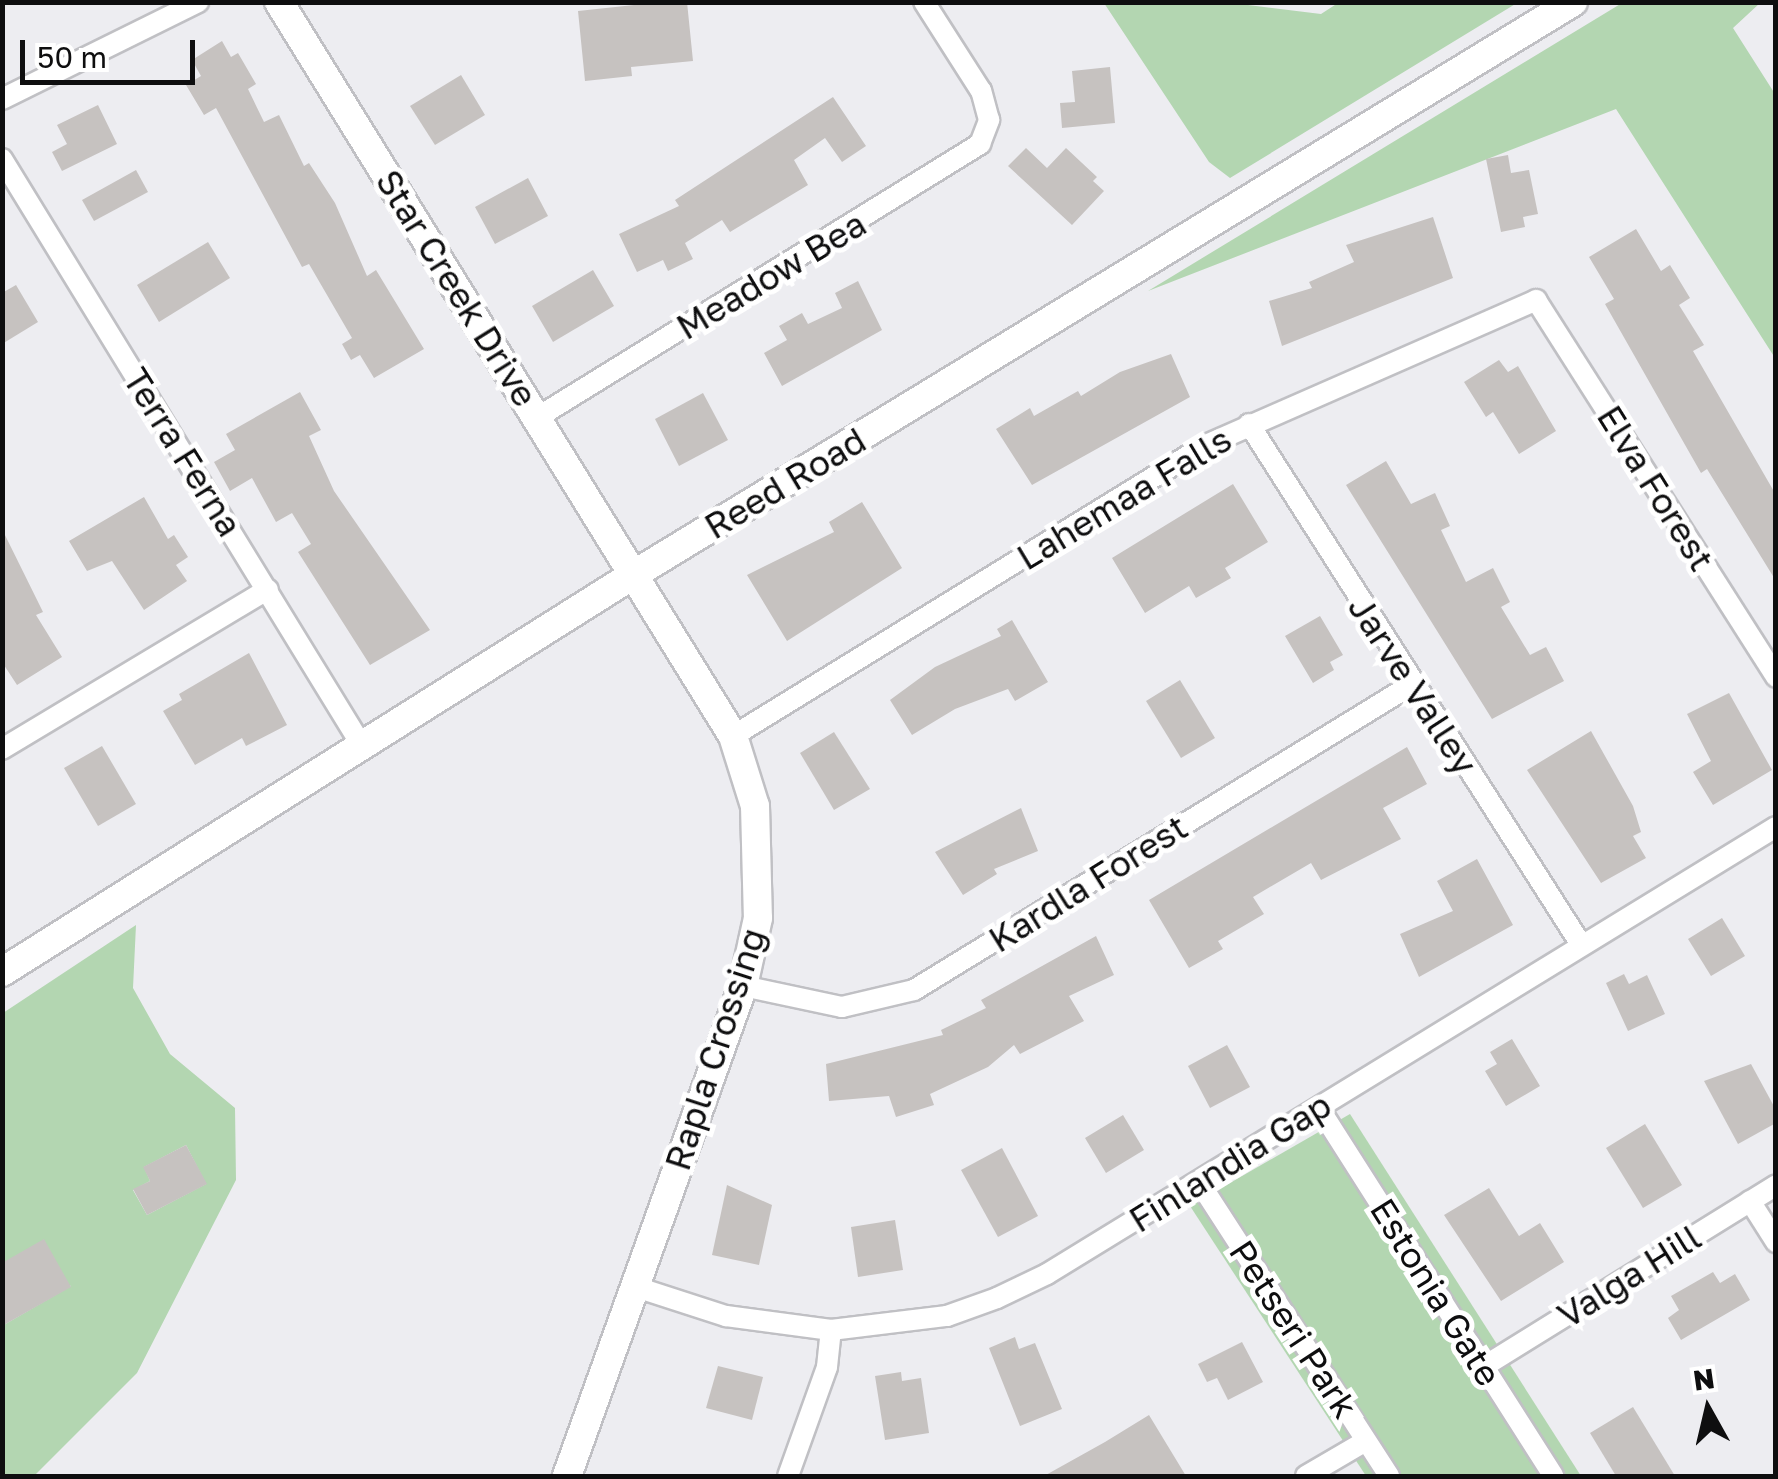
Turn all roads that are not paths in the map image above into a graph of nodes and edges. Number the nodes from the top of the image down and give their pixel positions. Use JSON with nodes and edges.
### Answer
{"nodes":[{"id":1,"x":198,"y":2,"type":"edge"},
{"id":2,"x":280,"y":2,"type":"edge"},
{"id":3,"x":924,"y":2,"type":"edge"},
{"id":4,"x":1572,"y":2,"type":"edge"},
{"id":5,"x":2,"y":99,"type":"edge"},
{"id":6,"x":2,"y":159,"type":"edge"},
{"id":7,"x":1536,"y":300,"type":"joint"},
{"id":8,"x":538,"y":417,"type":"junction"},
{"id":9,"x":1249,"y":424,"type":"junction"},
{"id":10,"x":633,"y":575,"type":"junction"},
{"id":11,"x":268,"y":589,"type":"junction"},
{"id":12,"x":1776,"y":676,"type":"edge"},
{"id":13,"x":1412,"y":685,"type":"junction"},
{"id":14,"x":733,"y":736,"type":"junction"},
{"id":15,"x":362,"y":746,"type":"junction"},
{"id":16,"x":2,"y":749,"type":"edge"},
{"id":17,"x":1776,"y":827,"type":"edge"},
{"id":18,"x":1580,"y":944,"type":"junction"},
{"id":19,"x":2,"y":972,"type":"edge"},
{"id":20,"x":743,"y":986,"type":"junction"},
{"id":21,"x":1318,"y":1108,"type":"junction"},
{"id":22,"x":1199,"y":1182,"type":"junction"},
{"id":23,"x":1776,"y":1186,"type":"edge"},
{"id":24,"x":1750,"y":1201,"type":"junction"},
{"id":25,"x":1776,"y":1242,"type":"edge"},
{"id":26,"x":636,"y":1286,"type":"junction"},
{"id":27,"x":831,"y":1330,"type":"junction"},
{"id":28,"x":1483,"y":1367,"type":"junction"},
{"id":29,"x":1366,"y":1440,"type":"junction"},
{"id":30,"x":567,"y":1476,"type":"edge"},
{"id":31,"x":788,"y":1476,"type":"edge"},
{"id":32,"x":1306,"y":1476,"type":"edge"},
{"id":33,"x":1389,"y":1476,"type":"edge"},
{"id":34,"x":1553,"y":1476,"type":"edge"}],
"edges":[{"from":1,"to":5,"type":"street"},
{"from":2,"to":8,"type":"street","name":"Star Creek Drive"},
{"from":3,"to":8,"type":"street","name":"Meadow Bea"},
{"from":4,"to":10,"type":"street","name":"Reed Road"},
{"from":6,"to":11,"type":"street","name":"Terra Ferna"},
{"from":7,"to":9,"type":"street","name":"Lahemaa Falls"},
{"from":7,"to":12,"type":"street","name":"Elva Forest"},
{"from":8,"to":10,"type":"street","name":"Star Creek Drive"},
{"from":9,"to":13,"type":"street","name":"Jarve Valley"},
{"from":9,"to":14,"type":"street","name":"Lahemaa Falls"},
{"from":10,"to":14,"type":"street","name":"Rapla Crossing"},
{"from":10,"to":15,"type":"street","name":"Reed Road"},
{"from":11,"to":15,"type":"street","name":"Terra Ferna"},
{"from":11,"to":16,"type":"street"},
{"from":13,"to":18,"type":"street","name":"Jarve Valley"},
{"from":13,"to":20,"type":"street","name":"Kardla Forest"},
{"from":14,"to":20,"type":"street","name":"Rapla Crossing"},
{"from":15,"to":19,"type":"street","name":"Reed Road"},
{"from":17,"to":18,"type":"street","name":"Finlandia Gap"},
{"from":18,"to":21,"type":"street","name":"Finlandia Gap"},
{"from":20,"to":26,"type":"street","name":"Rapla Crossing"},
{"from":21,"to":22,"type":"street","name":"Finlandia Gap"},
{"from":21,"to":28,"type":"street","name":"Estonia Gate"},
{"from":22,"to":27,"type":"street","name":"Finlandia Gap"},
{"from":22,"to":29,"type":"street","name":"Petseri Park"},
{"from":23,"to":24,"type":"street","name":"Valga Hill"},
{"from":24,"to":25,"type":"street"},
{"from":24,"to":28,"type":"street","name":"Valga Hill"},
{"from":26,"to":27,"type":"street","name":"Finlandia Gap"},
{"from":26,"to":30,"type":"street","name":"Rapla Crossing"},
{"from":27,"to":31,"type":"street"},
{"from":28,"to":34,"type":"street","name":"Estonia Gate"},
{"from":29,"to":32,"type":"street"},
{"from":29,"to":33,"type":"street","name":"Petseri Park"}]}
